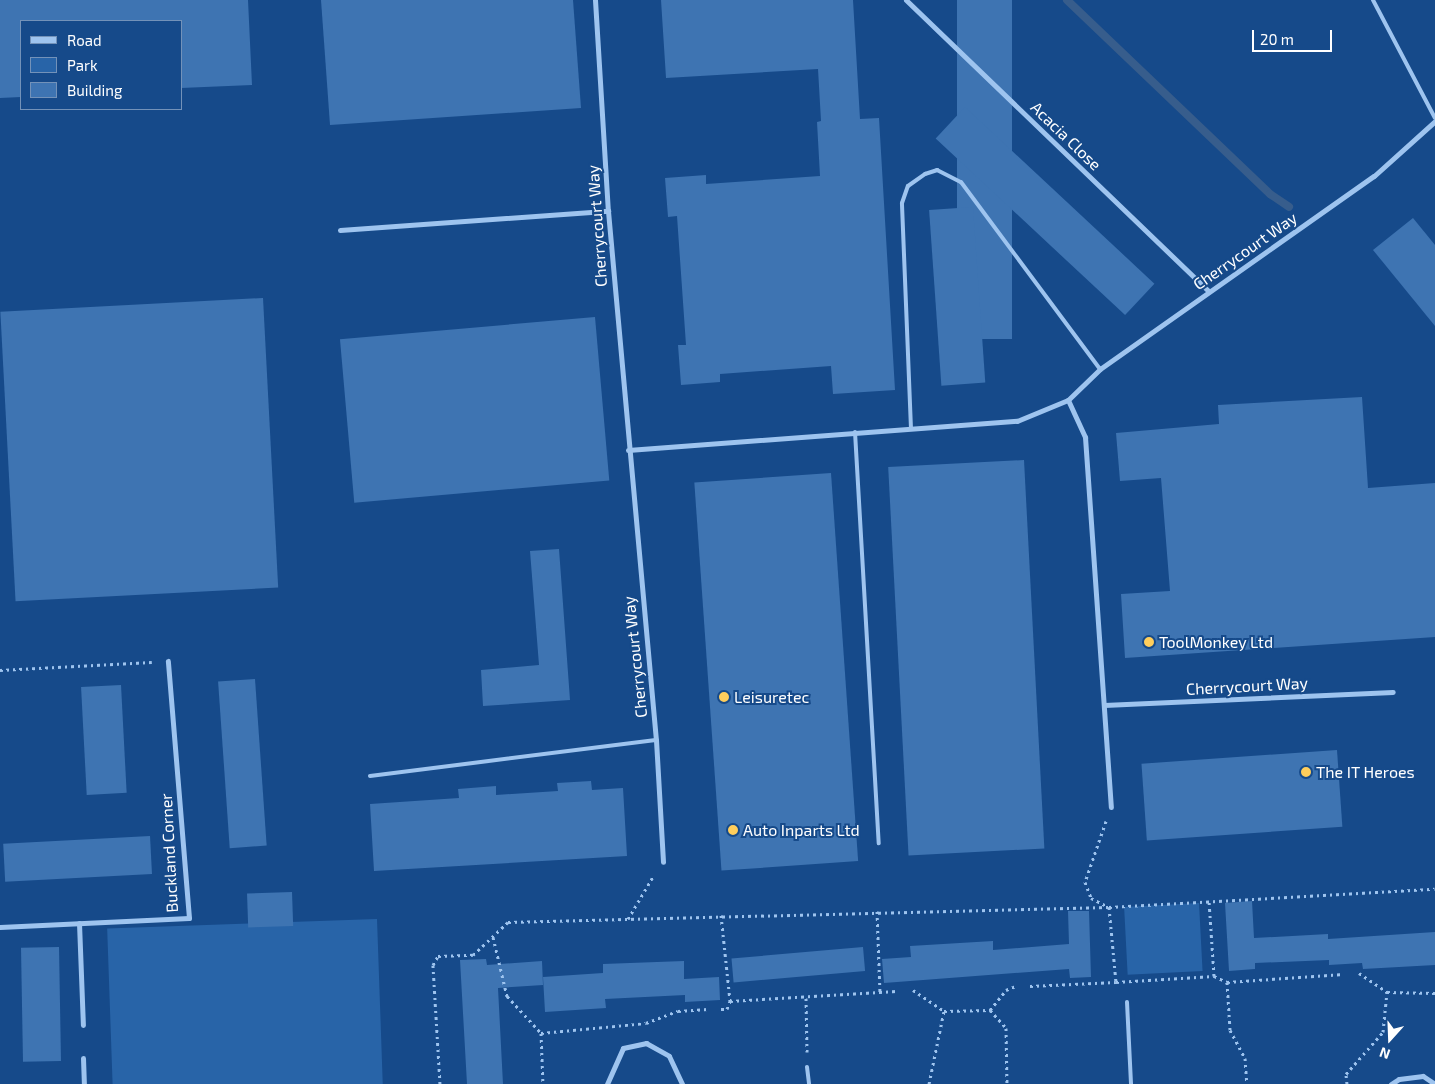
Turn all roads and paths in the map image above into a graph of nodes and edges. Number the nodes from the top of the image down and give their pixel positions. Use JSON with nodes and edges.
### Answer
{"nodes":[{"id":1,"x":594,"y":0,"type":"edge"},
{"id":2,"x":906,"y":0,"type":"edge"},
{"id":3,"x":1373,"y":0,"type":"edge"},
{"id":4,"x":1435,"y":118,"type":"edge"},
{"id":5,"x":1435,"y":122,"type":"edge"},
{"id":6,"x":608,"y":211,"type":"junction"},
{"id":7,"x":340,"y":230,"type":"dead end"},
{"id":8,"x":1208,"y":291,"type":"junction"},
{"id":9,"x":1100,"y":369,"type":"junction"},
{"id":10,"x":1068,"y":400,"type":"junction"},
{"id":11,"x":911,"y":430,"type":"junction"},
{"id":12,"x":855,"y":432,"type":"junction"},
{"id":13,"x":628,"y":450,"type":"junction"},
{"id":14,"x":168,"y":661,"type":"joint"},
{"id":15,"x":0,"y":670,"type":"edge"},
{"id":16,"x":1393,"y":692,"type":"dead end"},
{"id":17,"x":1104,"y":705,"type":"junction"},
{"id":18,"x":656,"y":740,"type":"junction"},
{"id":19,"x":370,"y":776,"type":"dead end"},
{"id":20,"x":1111,"y":807,"type":"joint"},
{"id":21,"x":879,"y":843,"type":"dead end"},
{"id":22,"x":663,"y":862,"type":"joint"},
{"id":23,"x":1435,"y":889,"type":"edge"},
{"id":24,"x":1209,"y":900,"type":"junction"},
{"id":25,"x":1109,"y":907,"type":"junction"},
{"id":26,"x":877,"y":911,"type":"junction"},
{"id":27,"x":720,"y":915,"type":"junction"},
{"id":28,"x":628,"y":919,"type":"junction"},
{"id":29,"x":79,"y":923,"type":"junction"},
{"id":30,"x":0,"y":927,"type":"edge"},
{"id":31,"x":492,"y":936,"type":"junction"},
{"id":32,"x":1359,"y":973,"type":"dead end"},
{"id":33,"x":1344,"y":974,"type":"dead end"},
{"id":34,"x":1140,"y":976,"type":"dead end"},
{"id":35,"x":1214,"y":976,"type":"junction"},
{"id":36,"x":1140,"y":980,"type":"junction"},
{"id":37,"x":1116,"y":982,"type":"junction"},
{"id":38,"x":1226,"y":982,"type":"junction"},
{"id":39,"x":1016,"y":986,"type":"dead end"},
{"id":40,"x":1030,"y":986,"type":"dead end"},
{"id":41,"x":912,"y":990,"type":"dead end"},
{"id":42,"x":897,"y":991,"type":"dead end"},
{"id":43,"x":1387,"y":992,"type":"junction"},
{"id":44,"x":880,"y":993,"type":"junction"},
{"id":45,"x":1435,"y":993,"type":"edge"},
{"id":46,"x":806,"y":998,"type":"junction"},
{"id":47,"x":730,"y":1001,"type":"junction"},
{"id":48,"x":1127,"y":1002,"type":"dead end"},
{"id":49,"x":708,"y":1009,"type":"dead end"},
{"id":50,"x":721,"y":1009,"type":"dead end"},
{"id":51,"x":990,"y":1010,"type":"junction"},
{"id":52,"x":944,"y":1011,"type":"junction"},
{"id":53,"x":83,"y":1025,"type":"dead end"},
{"id":54,"x":541,"y":1033,"type":"junction"},
{"id":55,"x":83,"y":1058,"type":"dead end"},
{"id":56,"x":807,"y":1067,"type":"joint"},
{"id":57,"x":84,"y":1084,"type":"edge"},
{"id":58,"x":440,"y":1084,"type":"edge"},
{"id":59,"x":543,"y":1084,"type":"edge"},
{"id":60,"x":607,"y":1084,"type":"edge"},
{"id":61,"x":682,"y":1084,"type":"edge"},
{"id":62,"x":809,"y":1084,"type":"edge"},
{"id":63,"x":928,"y":1084,"type":"edge"},
{"id":64,"x":1007,"y":1084,"type":"edge"},
{"id":65,"x":1131,"y":1084,"type":"edge"},
{"id":66,"x":1247,"y":1084,"type":"edge"},
{"id":67,"x":1347,"y":1084,"type":"edge"},
{"id":68,"x":1391,"y":1084,"type":"edge"},
{"id":69,"x":1435,"y":1084,"type":"edge"}],
"edges":[{"from":1,"to":6,"type":"street","name":"Cherrycourt Way"},
{"from":2,"to":8,"type":"street","name":"Acacia Close"},
{"from":3,"to":4,"type":"lane"},
{"from":5,"to":8,"type":"street","name":"Cherrycourt Way"},
{"from":6,"to":7,"type":"street"},
{"from":6,"to":13,"type":"street","name":"Cherrycourt Way"},
{"from":8,"to":9,"type":"street","name":"Cherrycourt Way"},
{"from":9,"to":10,"type":"street","name":"Cherrycourt Way"},
{"from":9,"to":11,"type":"lane"},
{"from":10,"to":11,"type":"street","name":"Cherrycourt Way"},
{"from":10,"to":17,"type":"street"},
{"from":11,"to":12,"type":"street","name":"Cherrycourt Way"},
{"from":12,"to":13,"type":"street","name":"Cherrycourt Way"},
{"from":12,"to":21,"type":"lane"},
{"from":13,"to":18,"type":"street","name":"Cherrycourt Way"},
{"from":14,"to":15,"type":"path"},
{"from":14,"to":29,"type":"street","name":"Buckland Corner"},
{"from":16,"to":17,"type":"street","name":"Cherrycourt Way"},
{"from":17,"to":20,"type":"street"},
{"from":18,"to":19,"type":"lane"},
{"from":18,"to":22,"type":"street","name":"Cherrycourt Way"},
{"from":20,"to":25,"type":"path"},
{"from":22,"to":28,"type":"path"},
{"from":23,"to":24,"type":"path"},
{"from":24,"to":25,"type":"path"},
{"from":24,"to":35,"type":"path"},
{"from":25,"to":26,"type":"path"},
{"from":25,"to":37,"type":"path"},
{"from":26,"to":27,"type":"path"},
{"from":26,"to":44,"type":"path"},
{"from":27,"to":28,"type":"path"},
{"from":27,"to":47,"type":"path"},
{"from":28,"to":31,"type":"path"},
{"from":29,"to":30,"type":"street","name":"Buckland Corner"},
{"from":29,"to":53,"type":"street"},
{"from":31,"to":54,"type":"path"},
{"from":31,"to":58,"type":"path"},
{"from":32,"to":43,"type":"path"},
{"from":33,"to":38,"type":"path"},
{"from":34,"to":36,"type":"path"},
{"from":35,"to":36,"type":"path"},
{"from":35,"to":38,"type":"path"},
{"from":36,"to":37,"type":"path"},
{"from":37,"to":40,"type":"path"},
{"from":38,"to":66,"type":"path"},
{"from":39,"to":51,"type":"path"},
{"from":41,"to":52,"type":"path"},
{"from":42,"to":44,"type":"path"},
{"from":43,"to":45,"type":"path"},
{"from":43,"to":67,"type":"path"},
{"from":44,"to":46,"type":"path"},
{"from":46,"to":47,"type":"path"},
{"from":46,"to":56,"type":"path"},
{"from":47,"to":50,"type":"path"},
{"from":48,"to":65,"type":"lane"},
{"from":49,"to":54,"type":"path"},
{"from":51,"to":52,"type":"path"},
{"from":51,"to":64,"type":"path"},
{"from":52,"to":63,"type":"path"},
{"from":54,"to":59,"type":"path"},
{"from":55,"to":57,"type":"street"},
{"from":56,"to":62,"type":"lane"},
{"from":60,"to":61,"type":"street"},
{"from":68,"to":69,"type":"street"}]}
